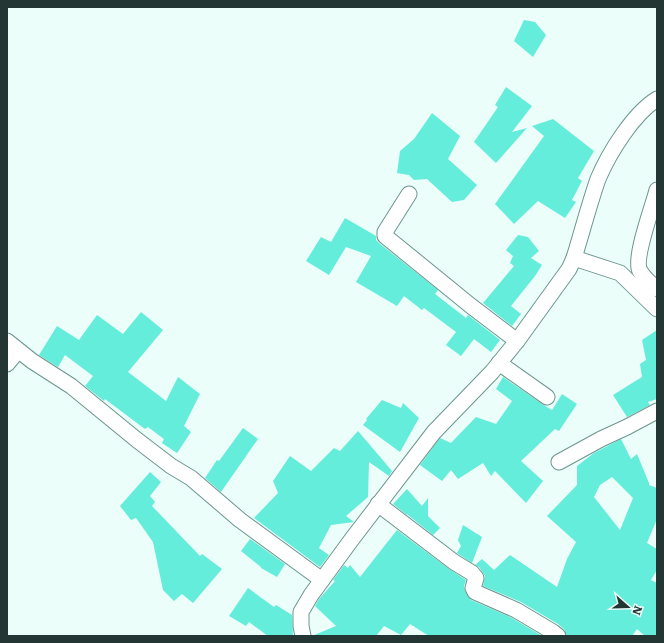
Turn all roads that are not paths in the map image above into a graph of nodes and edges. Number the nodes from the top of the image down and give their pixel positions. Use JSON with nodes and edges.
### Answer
{"nodes":[{"id":1,"x":657,"y":99,"type":"edge"},
{"id":2,"x":657,"y":190,"type":"edge"},
{"id":3,"x":410,"y":194,"type":"dead end"},
{"id":4,"x":574,"y":258,"type":"junction"},
{"id":5,"x":657,"y":289,"type":"edge"},
{"id":6,"x":657,"y":309,"type":"edge"},
{"id":7,"x":7,"y":341,"type":"edge"},
{"id":8,"x":517,"y":341,"type":"junction"},
{"id":9,"x":18,"y":351,"type":"junction"},
{"id":10,"x":499,"y":363,"type":"junction"},
{"id":11,"x":7,"y":364,"type":"edge"},
{"id":12,"x":546,"y":397,"type":"dead end"},
{"id":13,"x":657,"y":411,"type":"edge"},
{"id":14,"x":559,"y":462,"type":"dead end"},
{"id":15,"x":378,"y":504,"type":"junction"},
{"id":16,"x":322,"y":580,"type":"junction"},
{"id":17,"x":303,"y":636,"type":"edge"},
{"id":18,"x":558,"y":636,"type":"edge"}],
"edges":[{"from":1,"to":4,"type":"street"},
{"from":2,"to":5,"type":"street"},
{"from":3,"to":8,"type":"street"},
{"from":4,"to":6,"type":"street"},
{"from":4,"to":8,"type":"street"},
{"from":7,"to":9,"type":"street"},
{"from":8,"to":10,"type":"street"},
{"from":9,"to":11,"type":"street"},
{"from":9,"to":16,"type":"street"},
{"from":10,"to":12,"type":"street"},
{"from":10,"to":15,"type":"street"},
{"from":13,"to":14,"type":"street"},
{"from":15,"to":16,"type":"street"},
{"from":15,"to":18,"type":"street"},
{"from":16,"to":17,"type":"street"}]}
